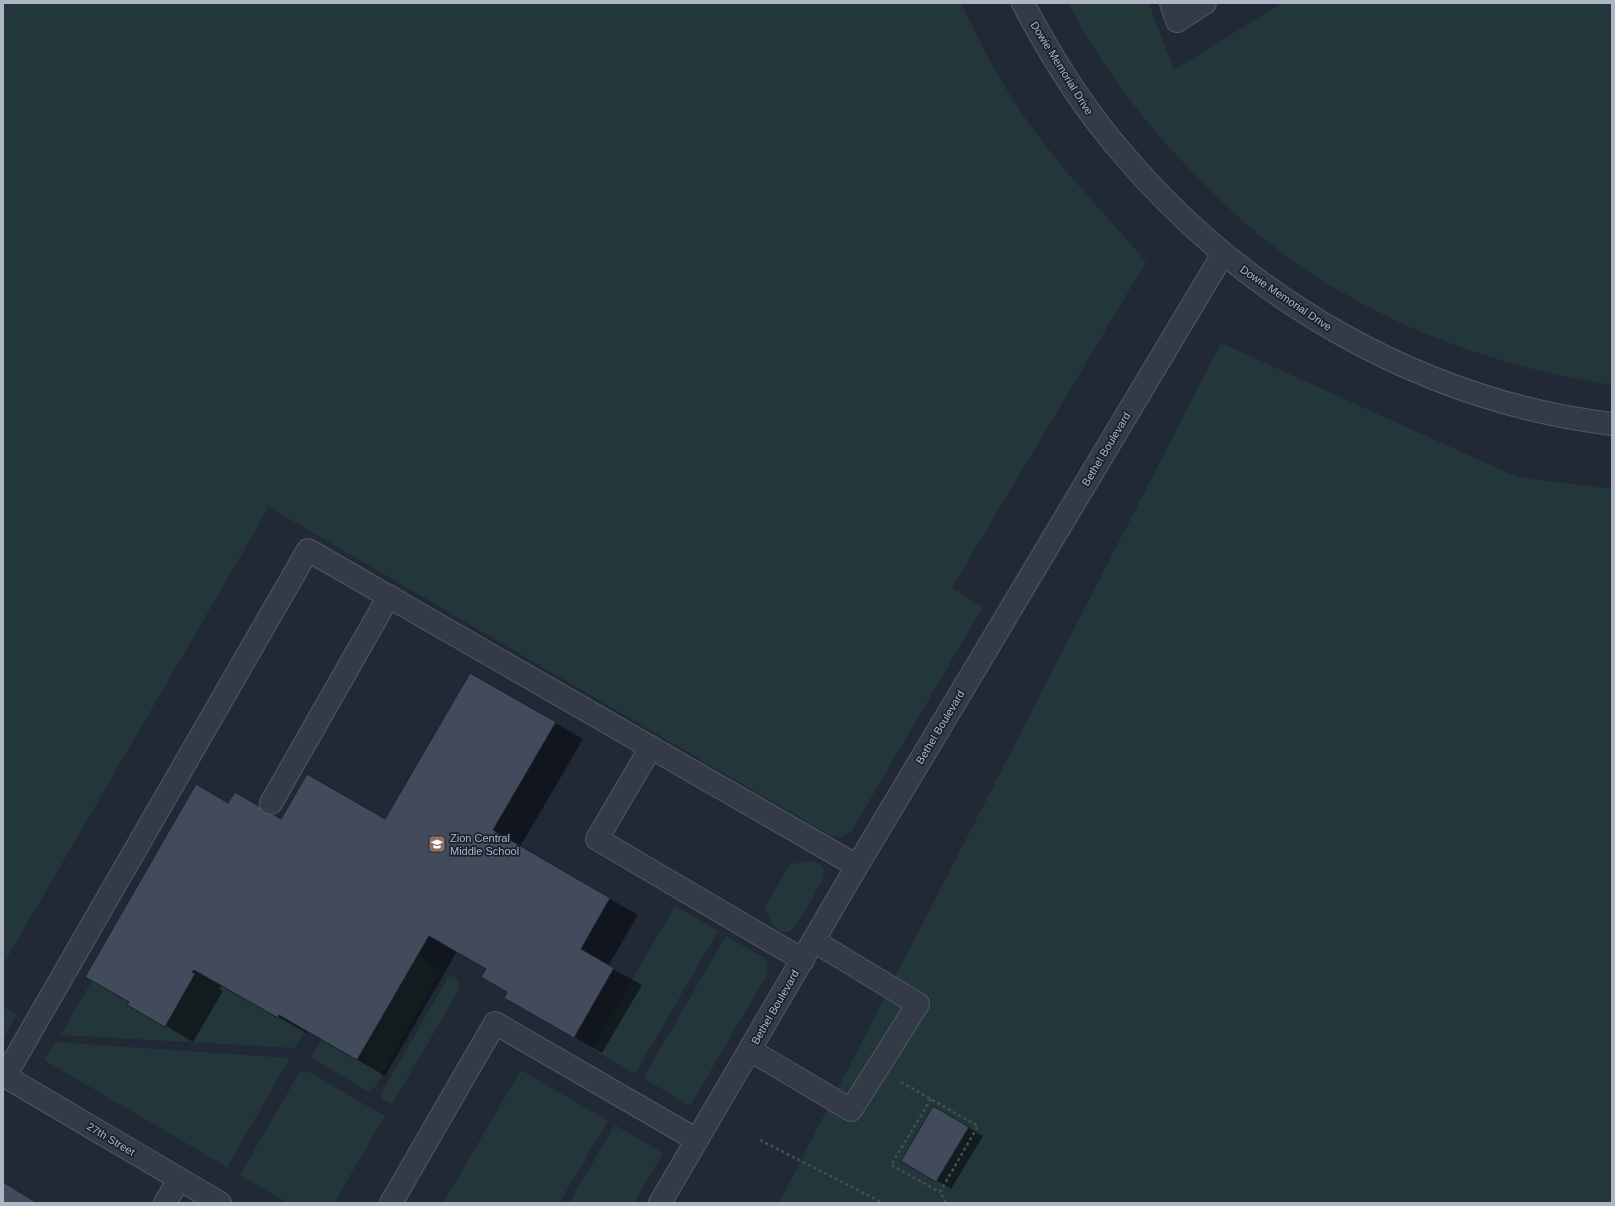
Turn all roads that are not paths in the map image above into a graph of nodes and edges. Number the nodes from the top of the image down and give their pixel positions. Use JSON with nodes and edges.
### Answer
{"nodes":[{"id":1,"x":1023,"y":3,"type":"edge"},
{"id":2,"x":1171,"y":3,"type":"edge"},
{"id":3,"x":1205,"y":3,"type":"edge"},
{"id":4,"x":1223,"y":254,"type":"junction"},
{"id":5,"x":1612,"y":424,"type":"edge"},
{"id":6,"x":389,"y":596,"type":"junction"},
{"id":7,"x":651,"y":747,"type":"junction"},
{"id":8,"x":271,"y":803,"type":"dead end"},
{"id":9,"x":857,"y":866,"type":"junction"},
{"id":10,"x":808,"y":950,"type":"junction"},
{"id":11,"x":750,"y":1050,"type":"junction"},
{"id":12,"x":4,"y":1076,"type":"edge"},
{"id":13,"x":697,"y":1140,"type":"junction"},
{"id":14,"x":179,"y":1179,"type":"junction"},
{"id":15,"x":166,"y":1203,"type":"edge"},
{"id":16,"x":220,"y":1203,"type":"edge"},
{"id":17,"x":391,"y":1203,"type":"edge"},
{"id":18,"x":660,"y":1203,"type":"edge"}],
"edges":[{"from":1,"to":4,"type":"street","name":"Dowie Memorial Drive"},
{"from":2,"to":3,"type":"street"},
{"from":4,"to":5,"type":"street","name":"Dowie Memorial Drive"},
{"from":4,"to":9,"type":"street","name":"Bethel Boulevard"},
{"from":6,"to":7,"type":"street"},
{"from":6,"to":8,"type":"street"},
{"from":6,"to":12,"type":"street"},
{"from":7,"to":9,"type":"street"},
{"from":7,"to":10,"type":"street"},
{"from":9,"to":10,"type":"street","name":"Bethel Boulevard"},
{"from":10,"to":11,"type":"street","name":"Bethel Boulevard"},
{"from":10,"to":11,"type":"street"},
{"from":11,"to":13,"type":"street","name":"Bethel Boulevard"},
{"from":12,"to":14,"type":"street","name":"27th Street"},
{"from":13,"to":17,"type":"street"},
{"from":13,"to":18,"type":"street","name":"Bethel Boulevard"},
{"from":14,"to":15,"type":"street"},
{"from":14,"to":16,"type":"street","name":"27th Street"}]}
